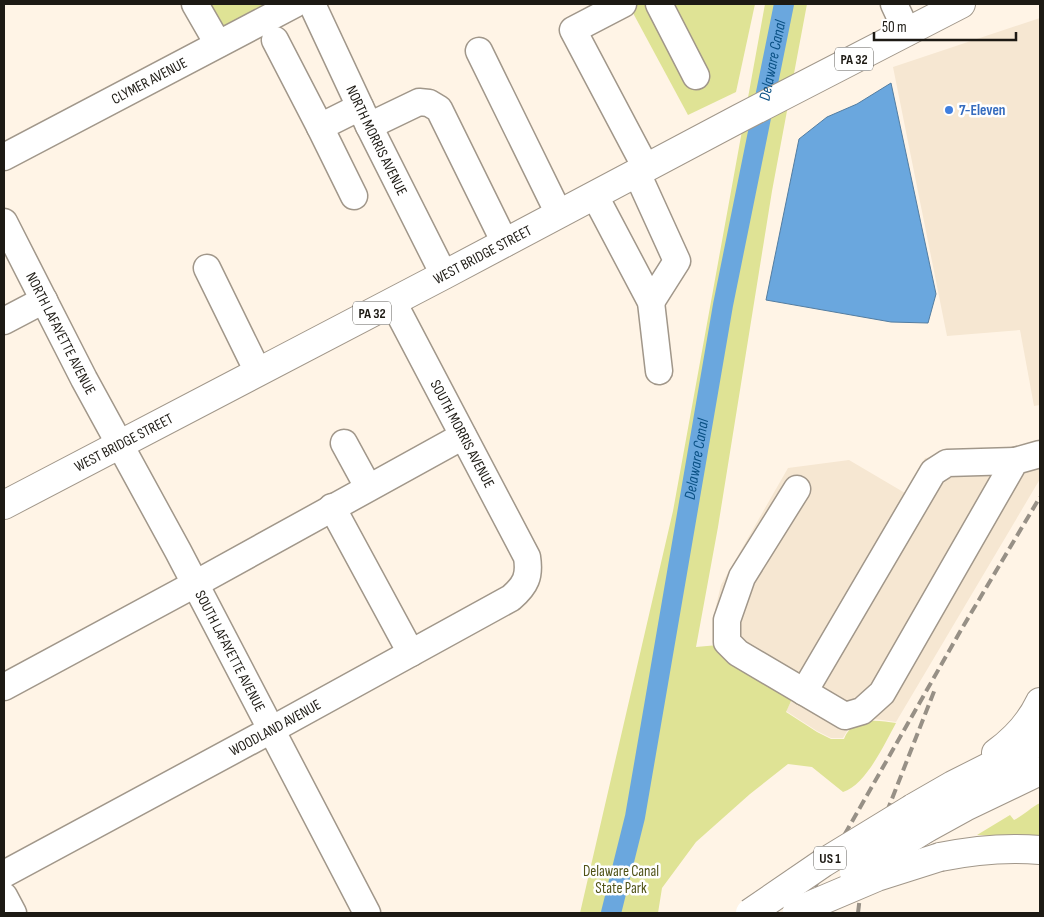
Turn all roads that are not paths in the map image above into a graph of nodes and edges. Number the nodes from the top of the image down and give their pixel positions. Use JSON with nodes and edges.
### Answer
{"nodes":[{"id":1,"x":195,"y":4,"type":"edge"},
{"id":2,"x":294,"y":4,"type":"edge"},
{"id":3,"x":312,"y":4,"type":"edge"},
{"id":4,"x":623,"y":4,"type":"edge"},
{"id":5,"x":659,"y":4,"type":"edge"},
{"id":6,"x":894,"y":4,"type":"edge"},
{"id":7,"x":961,"y":4,"type":"edge"},
{"id":8,"x":907,"y":32,"type":"junction"},
{"id":9,"x":275,"y":40,"type":"dead end"},
{"id":10,"x":218,"y":44,"type":"junction"},
{"id":11,"x":479,"y":51,"type":"dead end"},
{"id":12,"x":696,"y":76,"type":"dead end"},
{"id":13,"x":365,"y":117,"type":"junction"},
{"id":14,"x":320,"y":127,"type":"junction"},
{"id":15,"x":4,"y":157,"type":"edge"},
{"id":16,"x":641,"y":171,"type":"junction"},
{"id":17,"x":354,"y":196,"type":"dead end"},
{"id":18,"x":595,"y":196,"type":"junction"},
{"id":19,"x":559,"y":214,"type":"junction"},
{"id":20,"x":4,"y":222,"type":"edge"},
{"id":21,"x":505,"y":243,"type":"junction"},
{"id":22,"x":207,"y":268,"type":"dead end"},
{"id":23,"x":444,"y":275,"type":"junction"},
{"id":24,"x":44,"y":300,"type":"junction"},
{"id":25,"x":393,"y":302,"type":"junction"},
{"id":26,"x":652,"y":302,"type":"junction"},
{"id":27,"x":4,"y":322,"type":"edge"},
{"id":28,"x":659,"y":371,"type":"dead end"},
{"id":29,"x":258,"y":372,"type":"junction"},
{"id":30,"x":463,"y":436,"type":"junction"},
{"id":31,"x":344,"y":443,"type":"dead end"},
{"id":32,"x":119,"y":444,"type":"junction"},
{"id":33,"x":1040,"y":454,"type":"edge"},
{"id":34,"x":1015,"y":461,"type":"junction"},
{"id":35,"x":368,"y":487,"type":"junction"},
{"id":36,"x":797,"y":489,"type":"dead end"},
{"id":37,"x":4,"y":506,"type":"edge"},
{"id":38,"x":332,"y":507,"type":"junction"},
{"id":39,"x":528,"y":567,"type":"joint"},
{"id":40,"x":195,"y":584,"type":"junction"},
{"id":41,"x":411,"y":653,"type":"junction"},
{"id":42,"x":4,"y":687,"type":"edge"},
{"id":43,"x":804,"y":692,"type":"junction"},
{"id":44,"x":1040,"y":702,"type":"edge"},
{"id":45,"x":270,"y":730,"type":"junction"},
{"id":46,"x":1040,"y":741,"type":"edge"},
{"id":47,"x":1040,"y":771,"type":"edge"},
{"id":48,"x":953,"y":785,"type":"junction"},
{"id":49,"x":919,"y":819,"type":"junction"},
{"id":50,"x":1040,"y":850,"type":"edge"},
{"id":51,"x":4,"y":874,"type":"edge"},
{"id":52,"x":4,"y":896,"type":"edge"},
{"id":53,"x":795,"y":912,"type":"edge"},
{"id":54,"x":13,"y":913,"type":"edge"},
{"id":55,"x":367,"y":913,"type":"edge"},
{"id":56,"x":750,"y":913,"type":"edge"}],
"edges":[{"from":1,"to":10,"type":"street"},
{"from":2,"to":10,"type":"street","name":"CLYMER AVENUE"},
{"from":3,"to":13,"type":"street","name":"NORTH MORRIS AVENUE"},
{"from":4,"to":16,"type":"street"},
{"from":5,"to":12,"type":"street"},
{"from":6,"to":8,"type":"street"},
{"from":7,"to":8,"type":"main road","name":"WEST BRIDGE STREET","number":"PA 32"},
{"from":8,"to":16,"type":"main road","name":"WEST BRIDGE STREET","number":"PA 32"},
{"from":9,"to":14,"type":"street"},
{"from":10,"to":15,"type":"street","name":"CLYMER AVENUE"},
{"from":11,"to":19,"type":"street"},
{"from":13,"to":14,"type":"street"},
{"from":13,"to":21,"type":"street"},
{"from":13,"to":23,"type":"street","name":"NORTH MORRIS AVENUE"},
{"from":14,"to":17,"type":"street"},
{"from":16,"to":18,"type":"main road","name":"WEST BRIDGE STREET","number":"PA 32"},
{"from":16,"to":26,"type":"street"},
{"from":18,"to":19,"type":"main road","name":"WEST BRIDGE STREET","number":"PA 32"},
{"from":18,"to":26,"type":"street"},
{"from":19,"to":21,"type":"main road","name":"WEST BRIDGE STREET","number":"PA 32"},
{"from":20,"to":24,"type":"street","name":"NORTH LAFAYETTE AVENUE"},
{"from":21,"to":23,"type":"main road","name":"WEST BRIDGE STREET","number":"PA 32"},
{"from":22,"to":29,"type":"street"},
{"from":23,"to":25,"type":"main road","name":"WEST BRIDGE STREET","number":"PA 32"},
{"from":24,"to":27,"type":"street"},
{"from":24,"to":32,"type":"street","name":"NORTH LAFAYETTE AVENUE"},
{"from":25,"to":29,"type":"main road","name":"WEST BRIDGE STREET","number":"PA 32"},
{"from":25,"to":30,"type":"street","name":"SOUTH MORRIS AVENUE"},
{"from":26,"to":28,"type":"street"},
{"from":29,"to":32,"type":"main road","name":"WEST BRIDGE STREET","number":"PA 32"},
{"from":30,"to":35,"type":"street"},
{"from":30,"to":39,"type":"street","name":"SOUTH MORRIS AVENUE"},
{"from":31,"to":35,"type":"street"},
{"from":32,"to":37,"type":"main road","name":"WEST BRIDGE STREET","number":"PA 32"},
{"from":32,"to":40,"type":"street","name":"SOUTH LAFAYETTE AVENUE"},
{"from":33,"to":34,"type":"street"},
{"from":34,"to":43,"type":"street"},
{"from":34,"to":43,"type":"street"},
{"from":35,"to":38,"type":"street"},
{"from":36,"to":43,"type":"street"},
{"from":38,"to":40,"type":"street"},
{"from":38,"to":41,"type":"street"},
{"from":39,"to":41,"type":"street","name":"WOODLAND AVENUE"},
{"from":40,"to":42,"type":"street"},
{"from":40,"to":45,"type":"street","name":"SOUTH LAFAYETTE AVENUE"},
{"from":41,"to":45,"type":"street","name":"WOODLAND AVENUE"},
{"from":44,"to":48,"type":"main road"},
{"from":45,"to":51,"type":"street","name":"WOODLAND AVENUE"},
{"from":45,"to":55,"type":"street","name":"SOUTH LAFAYETTE AVENUE"},
{"from":46,"to":48,"type":"main road","number":"US 1"},
{"from":47,"to":49,"type":"main road","number":"US 1"},
{"from":48,"to":49,"type":"main road","number":"US 1"},
{"from":49,"to":53,"type":"main road","number":"US 1","bridge":true},
{"from":49,"to":56,"type":"main road","number":"US 1","bridge":true},
{"from":50,"to":53,"type":"main road","bridge":true},
{"from":52,"to":54,"type":"street"}]}
